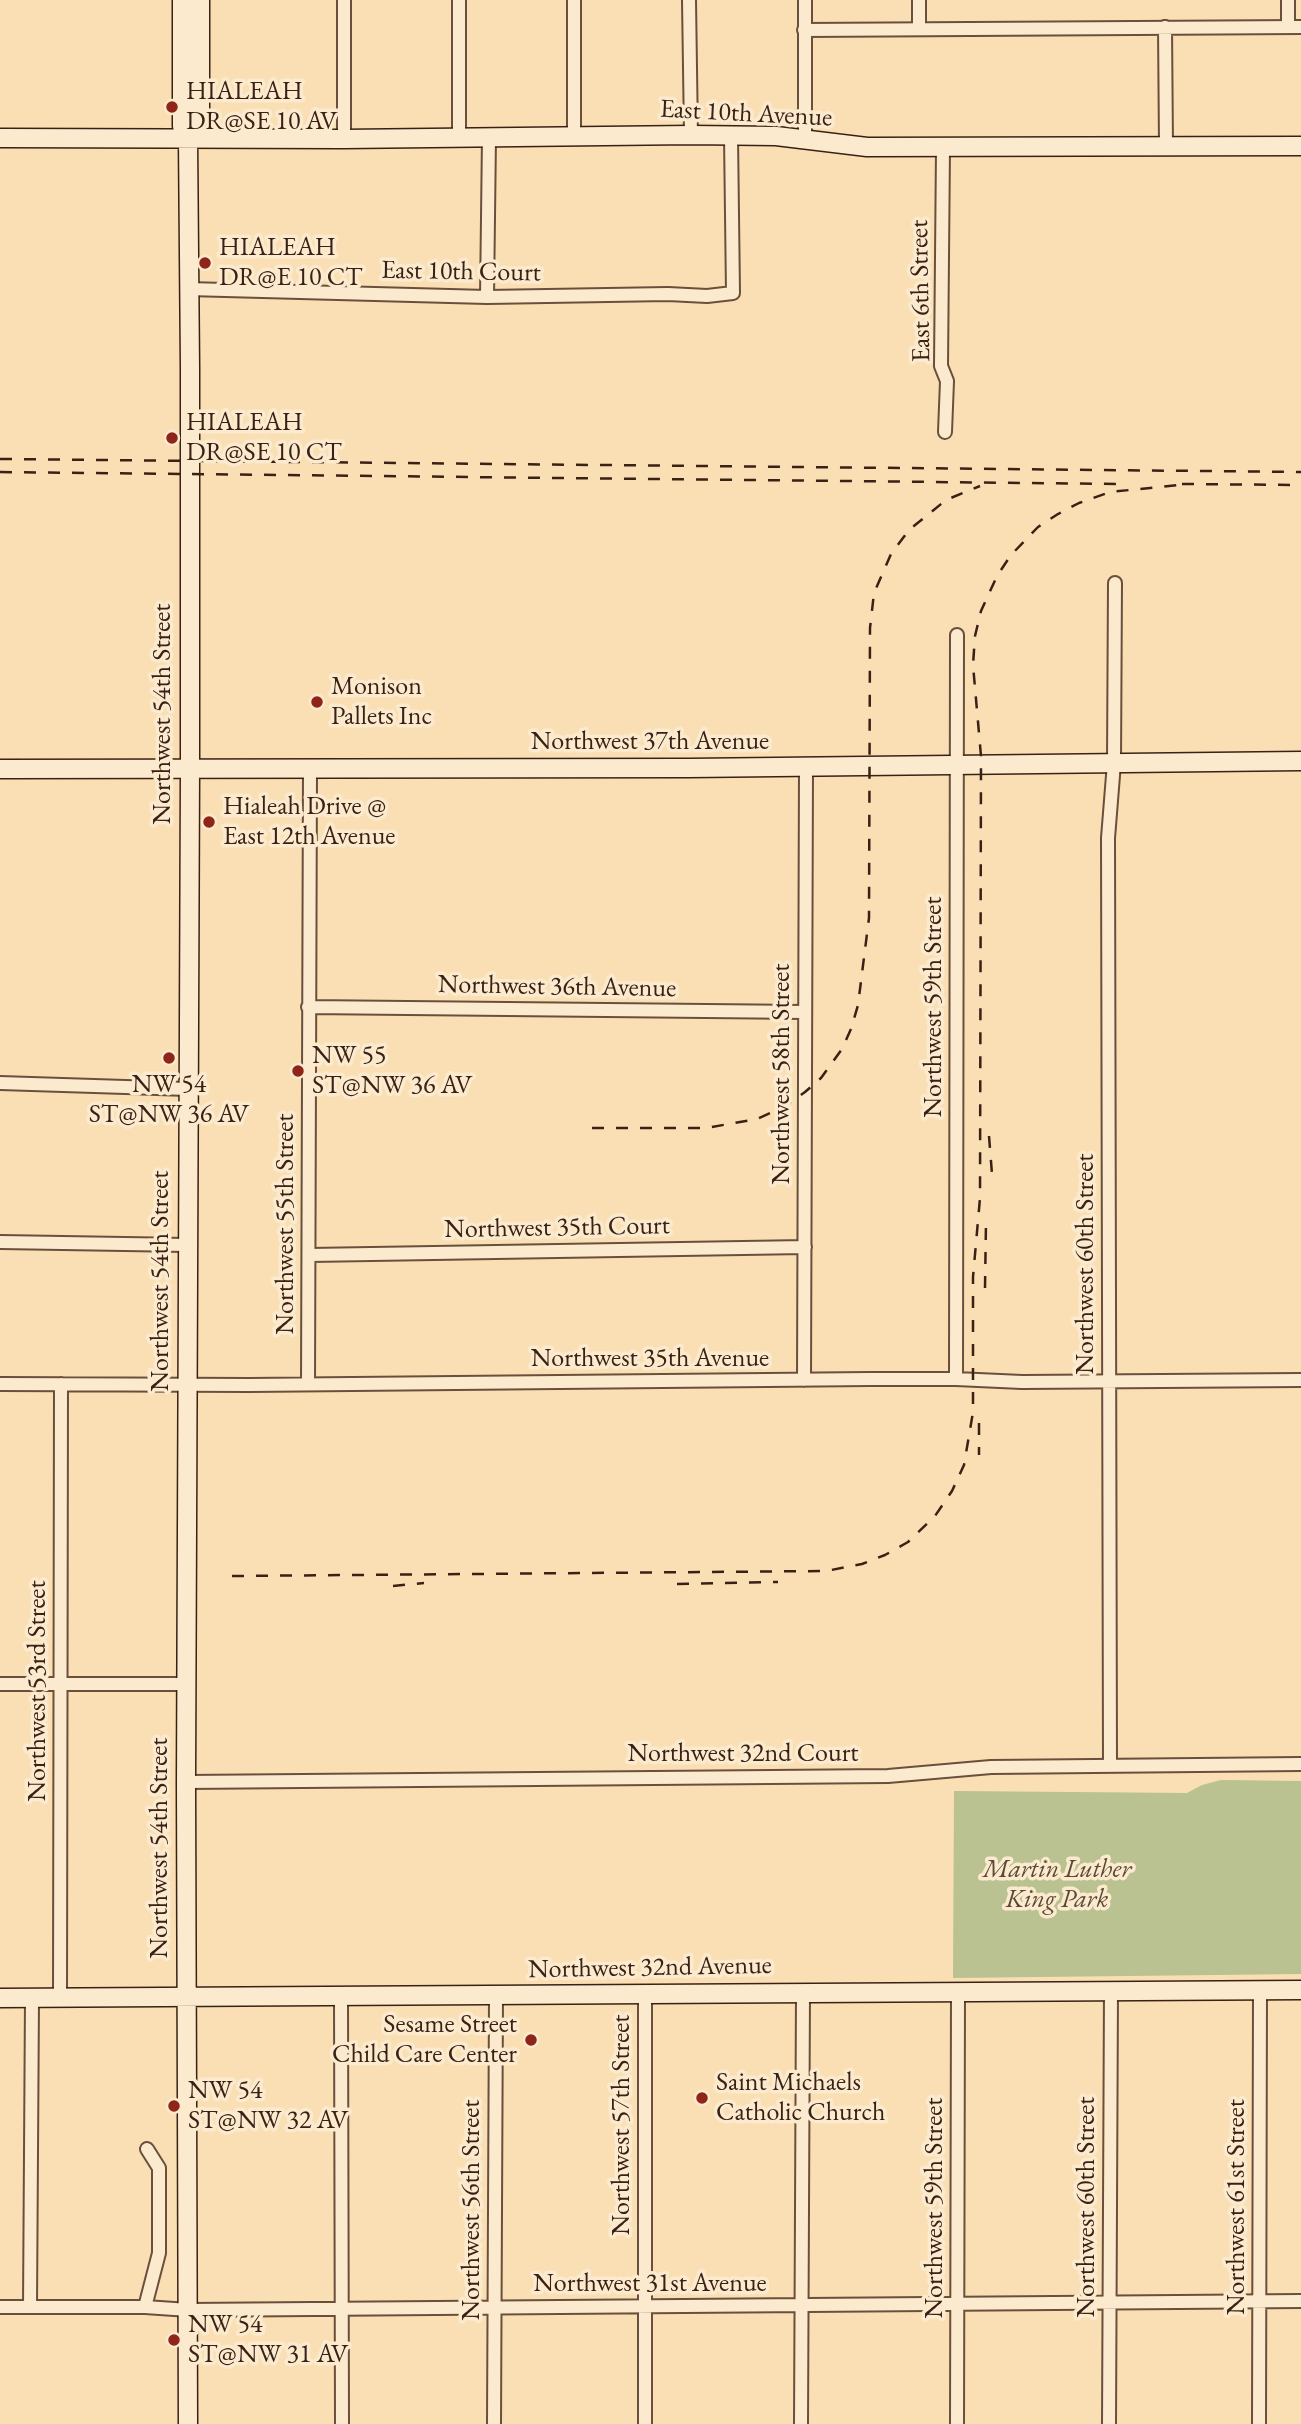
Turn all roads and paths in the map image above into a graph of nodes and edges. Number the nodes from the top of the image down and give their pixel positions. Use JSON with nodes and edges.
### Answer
{"nodes":[{"id":1,"x":182,"y":0,"type":"edge"},
{"id":2,"x":200,"y":0,"type":"edge"},
{"id":3,"x":344,"y":0,"type":"edge"},
{"id":4,"x":459,"y":0,"type":"edge"},
{"id":5,"x":574,"y":0,"type":"edge"},
{"id":6,"x":689,"y":0,"type":"edge"},
{"id":7,"x":804,"y":0,"type":"edge"},
{"id":8,"x":919,"y":0,"type":"edge"},
{"id":9,"x":1288,"y":0,"type":"edge"},
{"id":10,"x":1165,"y":27,"type":"junction"},
{"id":11,"x":1295,"y":27,"type":"edge"},
{"id":12,"x":919,"y":29,"type":"junction"},
{"id":13,"x":804,"y":30,"type":"junction"},
{"id":14,"x":691,"y":135,"type":"junction"},
{"id":15,"x":731,"y":135,"type":"junction"},
{"id":16,"x":574,"y":136,"type":"junction"},
{"id":17,"x":460,"y":137,"type":"junction"},
{"id":18,"x":489,"y":137,"type":"junction"},
{"id":19,"x":0,"y":138,"type":"edge"},
{"id":20,"x":188,"y":139,"type":"junction"},
{"id":21,"x":344,"y":139,"type":"junction"},
{"id":22,"x":804,"y":139,"type":"junction"},
{"id":23,"x":1166,"y":146,"type":"junction"},
{"id":24,"x":1301,"y":146,"type":"edge"},
{"id":25,"x":943,"y":148,"type":"junction"},
{"id":26,"x":188,"y":289,"type":"junction"},
{"id":27,"x":486,"y":297,"type":"junction"},
{"id":28,"x":945,"y":432,"type":"dead end"},
{"id":29,"x":1115,"y":583,"type":"dead end"},
{"id":30,"x":957,"y":635,"type":"dead end"},
{"id":31,"x":1301,"y":761,"type":"edge"},
{"id":32,"x":1114,"y":762,"type":"junction"},
{"id":33,"x":957,"y":766,"type":"junction"},
{"id":34,"x":806,"y":767,"type":"junction"},
{"id":35,"x":0,"y":769,"type":"edge"},
{"id":36,"x":190,"y":769,"type":"junction"},
{"id":37,"x":310,"y":770,"type":"junction"},
{"id":38,"x":308,"y":1007,"type":"junction"},
{"id":39,"x":805,"y":1012,"type":"junction"},
{"id":40,"x":0,"y":1083,"type":"edge"},
{"id":41,"x":188,"y":1089,"type":"junction"},
{"id":42,"x":0,"y":1242,"type":"edge"},
{"id":43,"x":187,"y":1245,"type":"junction"},
{"id":44,"x":805,"y":1247,"type":"junction"},
{"id":45,"x":310,"y":1255,"type":"junction"},
{"id":46,"x":956,"y":1379,"type":"junction"},
{"id":47,"x":804,"y":1380,"type":"junction"},
{"id":48,"x":1301,"y":1380,"type":"edge"},
{"id":49,"x":1108,"y":1382,"type":"junction"},
{"id":50,"x":187,"y":1383,"type":"junction"},
{"id":51,"x":0,"y":1384,"type":"edge"},
{"id":52,"x":61,"y":1384,"type":"junction"},
{"id":53,"x":308,"y":1384,"type":"junction"},
{"id":54,"x":62,"y":1683,"type":"junction"},
{"id":55,"x":0,"y":1684,"type":"edge"},
{"id":56,"x":187,"y":1684,"type":"junction"},
{"id":57,"x":1301,"y":1764,"type":"edge"},
{"id":58,"x":1110,"y":1765,"type":"junction"},
{"id":59,"x":186,"y":1782,"type":"junction"},
{"id":60,"x":1111,"y":1990,"type":"junction"},
{"id":61,"x":1260,"y":1990,"type":"junction"},
{"id":62,"x":1301,"y":1990,"type":"edge"},
{"id":63,"x":958,"y":1991,"type":"junction"},
{"id":64,"x":803,"y":1993,"type":"junction"},
{"id":65,"x":645,"y":1994,"type":"junction"},
{"id":66,"x":496,"y":1996,"type":"junction"},
{"id":67,"x":341,"y":1997,"type":"junction"},
{"id":68,"x":0,"y":1998,"type":"edge"},
{"id":69,"x":33,"y":1998,"type":"junction"},
{"id":70,"x":60,"y":1998,"type":"junction"},
{"id":71,"x":186,"y":1998,"type":"junction"},
{"id":72,"x":147,"y":2148,"type":"dead end"},
{"id":73,"x":1301,"y":2301,"type":"edge"},
{"id":74,"x":1259,"y":2302,"type":"junction"},
{"id":75,"x":1109,"y":2303,"type":"junction"},
{"id":76,"x":957,"y":2304,"type":"junction"},
{"id":77,"x":801,"y":2305,"type":"junction"},
{"id":78,"x":0,"y":2307,"type":"edge"},
{"id":79,"x":30,"y":2307,"type":"junction"},
{"id":80,"x":645,"y":2307,"type":"junction"},
{"id":81,"x":145,"y":2308,"type":"junction"},
{"id":82,"x":495,"y":2308,"type":"junction"},
{"id":83,"x":342,"y":2309,"type":"junction"},
{"id":84,"x":189,"y":2310,"type":"junction"},
{"id":85,"x":188,"y":2424,"type":"edge"},
{"id":86,"x":342,"y":2424,"type":"edge"},
{"id":87,"x":494,"y":2424,"type":"edge"},
{"id":88,"x":645,"y":2424,"type":"edge"},
{"id":89,"x":801,"y":2424,"type":"edge"},
{"id":90,"x":957,"y":2424,"type":"edge"},
{"id":91,"x":1109,"y":2424,"type":"edge"},
{"id":92,"x":1259,"y":2424,"type":"edge"}],
"edges":[{"from":1,"to":20,"type":"main road","name":"Northwest 54th Street"},
{"from":2,"to":20,"type":"main road","name":"Northwest 54th Street"},
{"from":3,"to":21,"type":"street"},
{"from":4,"to":17,"type":"street"},
{"from":5,"to":16,"type":"street"},
{"from":6,"to":14,"type":"street"},
{"from":7,"to":13,"type":"street"},
{"from":8,"to":12,"type":"street"},
{"from":9,"to":11,"type":"street"},
{"from":10,"to":11,"type":"street"},
{"from":10,"to":12,"type":"street"},
{"from":10,"to":23,"type":"street"},
{"from":12,"to":13,"type":"street"},
{"from":13,"to":22,"type":"street"},
{"from":14,"to":15,"type":"main road","name":"East 10th Avenue"},
{"from":14,"to":16,"type":"main road","name":"East 10th Avenue"},
{"from":15,"to":22,"type":"main road","name":"East 10th Avenue"},
{"from":15,"to":27,"type":"street","name":"East 10th Court"},
{"from":16,"to":18,"type":"main road","name":"East 10th Avenue"},
{"from":17,"to":18,"type":"main road","name":"East 10th Avenue"},
{"from":17,"to":21,"type":"main road","name":"East 10th Avenue"},
{"from":18,"to":27,"type":"street"},
{"from":19,"to":20,"type":"main road","name":"East 10th Avenue"},
{"from":20,"to":21,"type":"main road","name":"East 10th Avenue"},
{"from":20,"to":26,"type":"main road","name":"Northwest 54th Street"},
{"from":22,"to":25,"type":"main road","name":"East 10th Avenue"},
{"from":23,"to":24,"type":"main road","name":"East 10th Avenue"},
{"from":23,"to":25,"type":"main road","name":"East 10th Avenue"},
{"from":25,"to":28,"type":"street","name":"East 6th Street"},
{"from":26,"to":27,"type":"street","name":"East 10th Court"},
{"from":26,"to":36,"type":"main road","name":"Northwest 54th Street"},
{"from":29,"to":32,"type":"street","name":"Northwest 60th Street"},
{"from":30,"to":33,"type":"street","name":"Northwest 59th Street"},
{"from":31,"to":32,"type":"main road","name":"Northwest 37th Avenue"},
{"from":32,"to":33,"type":"main road","name":"Northwest 37th Avenue"},
{"from":32,"to":49,"type":"street","name":"Northwest 60th Street"},
{"from":33,"to":34,"type":"main road","name":"Northwest 37th Avenue"},
{"from":33,"to":46,"type":"street","name":"Northwest 59th Street"},
{"from":34,"to":37,"type":"main road","name":"Northwest 37th Avenue"},
{"from":34,"to":39,"type":"street","name":"Northwest 58th Street"},
{"from":35,"to":36,"type":"main road","name":"Northwest 37th Avenue"},
{"from":36,"to":37,"type":"main road","name":"Northwest 37th Avenue"},
{"from":36,"to":41,"type":"main road","name":"Northwest 54th Street"},
{"from":37,"to":38,"type":"street","name":"Northwest 55th Street"},
{"from":38,"to":39,"type":"street","name":"Northwest 36th Avenue"},
{"from":38,"to":45,"type":"street","name":"Northwest 55th Street"},
{"from":39,"to":44,"type":"street","name":"Northwest 58th Street"},
{"from":40,"to":41,"type":"street"},
{"from":41,"to":43,"type":"main road","name":"Northwest 54th Street"},
{"from":42,"to":43,"type":"street"},
{"from":43,"to":50,"type":"main road","name":"Northwest 54th Street"},
{"from":44,"to":45,"type":"street","name":"Northwest 35th Court"},
{"from":44,"to":47,"type":"street","name":"Northwest 58th Street"},
{"from":45,"to":53,"type":"street","name":"Northwest 55th Street"},
{"from":46,"to":47,"type":"street","name":"Northwest 35th Avenue"},
{"from":46,"to":49,"type":"street","name":"Northwest 35th Avenue"},
{"from":47,"to":53,"type":"street","name":"Northwest 35th Avenue"},
{"from":48,"to":49,"type":"street","name":"Northwest 35th Avenue"},
{"from":49,"to":58,"type":"street","name":"Northwest 60th Street"},
{"from":50,"to":52,"type":"street","name":"Northwest 35th Avenue"},
{"from":50,"to":53,"type":"street","name":"Northwest 35th Avenue"},
{"from":50,"to":56,"type":"main road","name":"Northwest 54th Street"},
{"from":51,"to":52,"type":"street","name":"Northwest 35th Avenue"},
{"from":52,"to":54,"type":"street","name":"Northwest 53rd Street"},
{"from":54,"to":55,"type":"street"},
{"from":54,"to":56,"type":"street"},
{"from":54,"to":70,"type":"street","name":"Northwest 53rd Street"},
{"from":56,"to":59,"type":"main road","name":"Northwest 54th Street"},
{"from":57,"to":58,"type":"street","name":"Northwest 32nd Court"},
{"from":58,"to":59,"type":"street","name":"Northwest 32nd Court"},
{"from":59,"to":71,"type":"main road","name":"Northwest 54th Street"},
{"from":60,"to":61,"type":"main road","name":"Northwest 32nd Avenue"},
{"from":60,"to":63,"type":"main road","name":"Northwest 32nd Avenue"},
{"from":60,"to":75,"type":"street","name":"Northwest 60th Street"},
{"from":61,"to":62,"type":"main road","name":"Northwest 32nd Avenue"},
{"from":61,"to":74,"type":"street","name":"Northwest 61st Street"},
{"from":63,"to":64,"type":"main road","name":"Northwest 32nd Avenue"},
{"from":63,"to":76,"type":"street","name":"Northwest 59th Street"},
{"from":64,"to":65,"type":"main road","name":"Northwest 32nd Avenue"},
{"from":64,"to":77,"type":"street"},
{"from":65,"to":66,"type":"main road","name":"Northwest 32nd Avenue"},
{"from":65,"to":80,"type":"street","name":"Northwest 57th Street"},
{"from":66,"to":67,"type":"main road","name":"Northwest 32nd Avenue"},
{"from":66,"to":82,"type":"street","name":"Northwest 56th Street"},
{"from":67,"to":71,"type":"main road","name":"Northwest 32nd Avenue"},
{"from":67,"to":83,"type":"street"},
{"from":68,"to":69,"type":"main road","name":"Northwest 32nd Avenue"},
{"from":69,"to":70,"type":"main road","name":"Northwest 32nd Avenue"},
{"from":69,"to":79,"type":"street"},
{"from":70,"to":71,"type":"main road","name":"Northwest 32nd Avenue"},
{"from":71,"to":84,"type":"main road","name":"Northwest 54th Street"},
{"from":72,"to":81,"type":"street"},
{"from":73,"to":74,"type":"street","name":"Northwest 31st Avenue"},
{"from":74,"to":75,"type":"street","name":"Northwest 31st Avenue"},
{"from":74,"to":92,"type":"street","name":"Northwest 61st Street"},
{"from":75,"to":76,"type":"street","name":"Northwest 31st Avenue"},
{"from":75,"to":91,"type":"street","name":"Northwest 60th Street"},
{"from":76,"to":77,"type":"street","name":"Northwest 31st Avenue"},
{"from":76,"to":90,"type":"street","name":"Northwest 59th Street"},
{"from":77,"to":80,"type":"street","name":"Northwest 31st Avenue"},
{"from":77,"to":89,"type":"street"},
{"from":78,"to":79,"type":"street","name":"Northwest 31st Avenue"},
{"from":79,"to":81,"type":"street","name":"Northwest 31st Avenue"},
{"from":80,"to":82,"type":"street","name":"Northwest 31st Avenue"},
{"from":80,"to":88,"type":"street","name":"Northwest 57th Street"},
{"from":81,"to":84,"type":"street","name":"Northwest 31st Avenue"},
{"from":82,"to":83,"type":"street","name":"Northwest 31st Avenue"},
{"from":82,"to":87,"type":"street","name":"Northwest 56th Street"},
{"from":83,"to":84,"type":"street","name":"Northwest 31st Avenue"},
{"from":83,"to":86,"type":"street"},
{"from":84,"to":85,"type":"main road","name":"Northwest 54th Street"}]}
